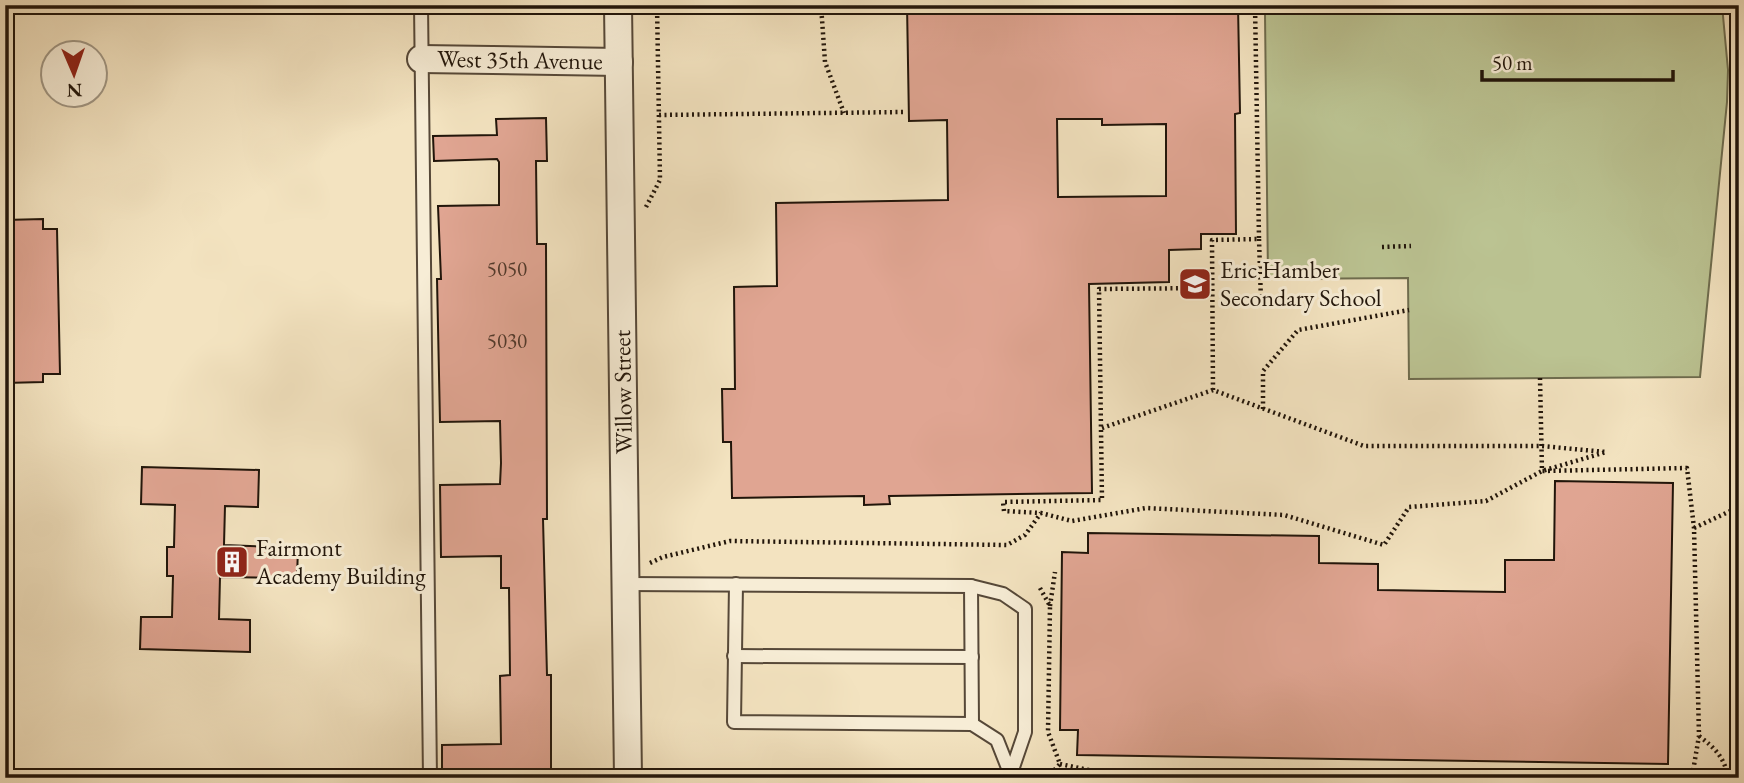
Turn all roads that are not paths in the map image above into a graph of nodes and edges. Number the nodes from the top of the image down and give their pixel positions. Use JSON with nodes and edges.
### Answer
{"nodes":[{"id":1,"x":421,"y":5,"type":"edge"},
{"id":2,"x":618,"y":5,"type":"edge"},
{"id":3,"x":421,"y":58,"type":"junction"},
{"id":4,"x":619,"y":62,"type":"junction"},
{"id":5,"x":625,"y":584,"type":"junction"},
{"id":6,"x":736,"y":584,"type":"junction"},
{"id":7,"x":971,"y":586,"type":"junction"},
{"id":8,"x":734,"y":656,"type":"junction"},
{"id":9,"x":972,"y":657,"type":"junction"},
{"id":10,"x":972,"y":724,"type":"junction"},
{"id":11,"x":1012,"y":775,"type":"edge"},
{"id":12,"x":430,"y":778,"type":"edge"},
{"id":13,"x":628,"y":778,"type":"edge"}],
"edges":[{"from":1,"to":3,"type":"lane"},
{"from":2,"to":4,"type":"street","name":"Willow Street"},
{"from":3,"to":4,"type":"street","name":"West 35th Avenue"},
{"from":3,"to":12,"type":"lane"},
{"from":4,"to":5,"type":"street","name":"Willow Street"},
{"from":5,"to":6,"type":"lane"},
{"from":5,"to":13,"type":"street","name":"Willow Street"},
{"from":6,"to":7,"type":"lane"},
{"from":6,"to":8,"type":"lane"},
{"from":7,"to":9,"type":"lane"},
{"from":7,"to":11,"type":"lane"},
{"from":8,"to":9,"type":"lane"},
{"from":8,"to":10,"type":"lane"},
{"from":9,"to":10,"type":"lane"},
{"from":10,"to":11,"type":"lane"}]}
